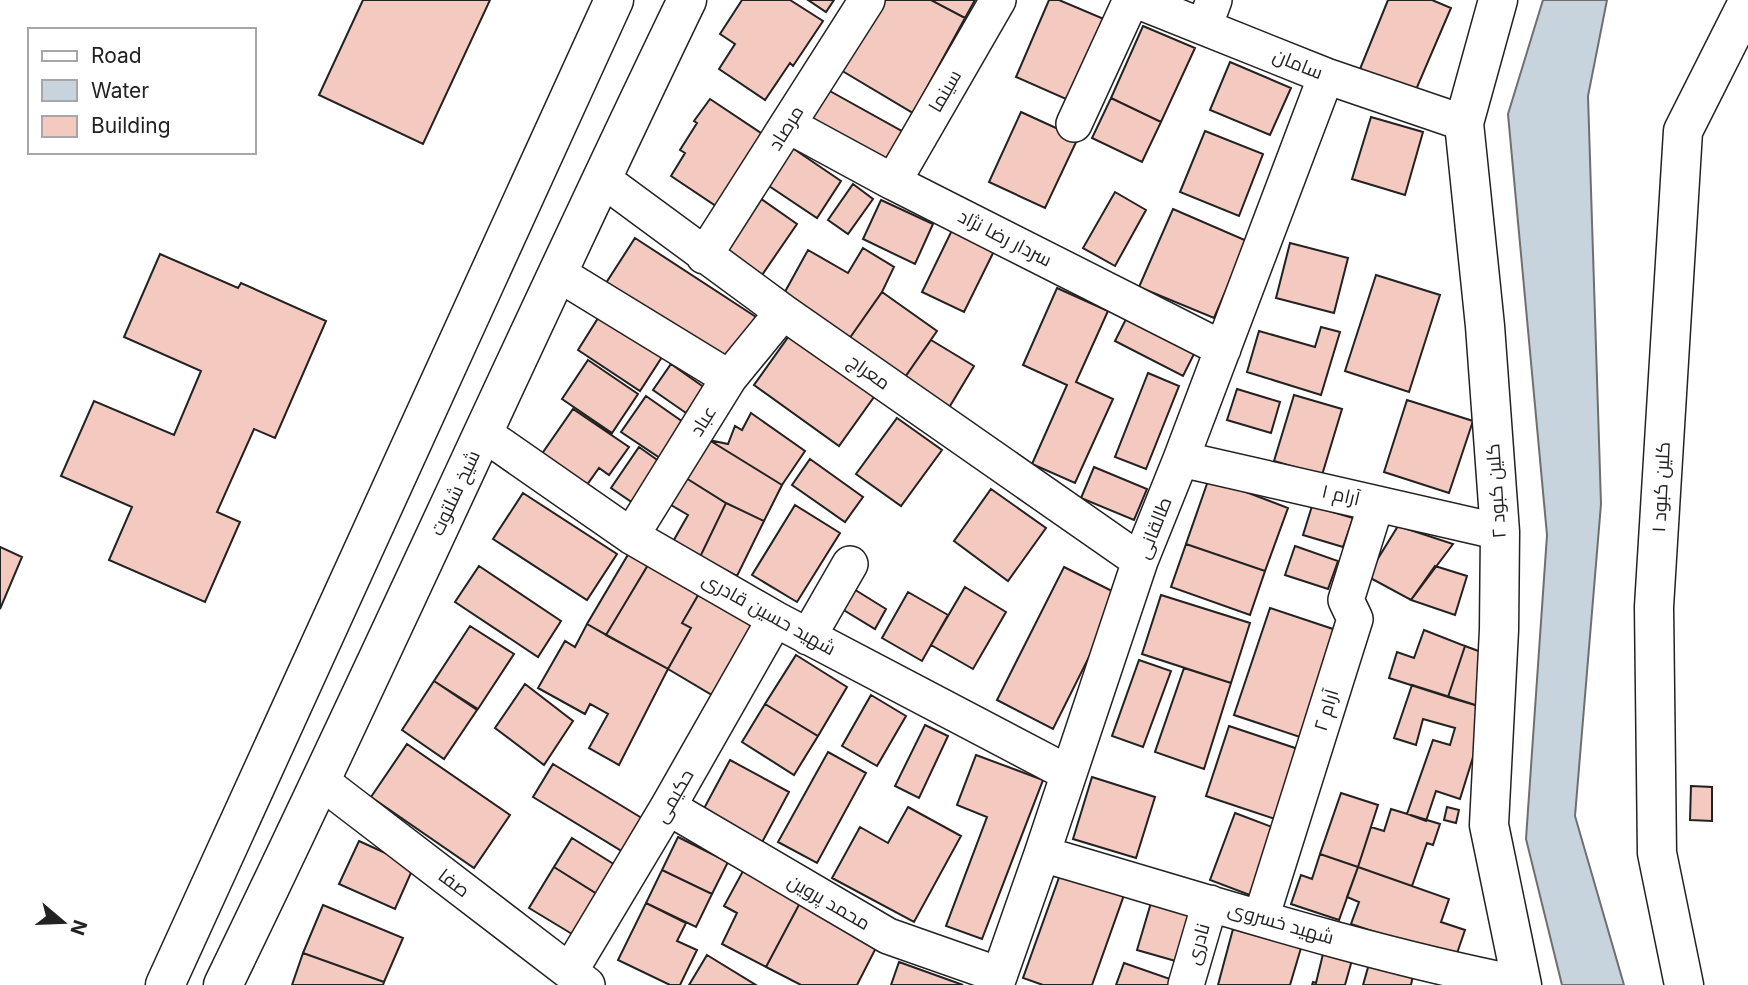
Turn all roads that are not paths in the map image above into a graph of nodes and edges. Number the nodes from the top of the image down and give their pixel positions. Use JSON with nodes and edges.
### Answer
{"nodes":[{"id":1,"x":614,"y":0,"type":"edge"},
{"id":2,"x":687,"y":0,"type":"edge"},
{"id":3,"x":867,"y":0,"type":"edge"},
{"id":4,"x":998,"y":0,"type":"edge"},
{"id":5,"x":1133,"y":0,"type":"edge"},
{"id":6,"x":1498,"y":0,"type":"edge"},
{"id":7,"x":1748,"y":2,"type":"edge"},
{"id":8,"x":1209,"y":13,"type":"edge"},
{"id":9,"x":1326,"y":76,"type":"junction"},
{"id":10,"x":1464,"y":122,"type":"junction"},
{"id":11,"x":1074,"y":124,"type":"dead end"},
{"id":12,"x":789,"y":125,"type":"junction"},
{"id":13,"x":601,"y":178,"type":"junction"},
{"id":14,"x":893,"y":182,"type":"junction"},
{"id":15,"x":704,"y":256,"type":"junction"},
{"id":16,"x":559,"y":274,"type":"junction"},
{"id":17,"x":783,"y":312,"type":"junction"},
{"id":18,"x":1223,"y":349,"type":"junction"},
{"id":19,"x":729,"y":378,"type":"junction"},
{"id":20,"x":483,"y":433,"type":"junction"},
{"id":21,"x":1181,"y":459,"type":"junction"},
{"id":22,"x":1376,"y":504,"type":"junction"},
{"id":23,"x":1500,"y":531,"type":"junction"},
{"id":24,"x":631,"y":536,"type":"junction"},
{"id":25,"x":1140,"y":561,"type":"junction"},
{"id":26,"x":850,"y":564,"type":"dead end"},
{"id":27,"x":775,"y":619,"type":"junction"},
{"id":28,"x":808,"y":637,"type":"junction"},
{"id":29,"x":1068,"y":773,"type":"junction"},
{"id":30,"x":322,"y":782,"type":"junction"},
{"id":31,"x":668,"y":807,"type":"junction"},
{"id":32,"x":1042,"y":854,"type":"junction"},
{"id":33,"x":1210,"y":903,"type":"junction"},
{"id":34,"x":1261,"y":918,"type":"junction"},
{"id":35,"x":578,"y":978,"type":"edge"},
{"id":36,"x":997,"y":980,"type":"edge"},
{"id":37,"x":165,"y":985,"type":"edge"},
{"id":38,"x":223,"y":985,"type":"edge"},
{"id":39,"x":1186,"y":985,"type":"edge"},
{"id":40,"x":1522,"y":985,"type":"edge"},
{"id":41,"x":1685,"y":985,"type":"edge"}],
"edges":[{"from":1,"to":37,"type":"main road"},
{"from":2,"to":13,"type":"main road","name":"شیخ شلتوت"},
{"from":3,"to":12,"type":"street","name":"مرصاد"},
{"from":4,"to":14,"type":"street","name":"سینما"},
{"from":5,"to":8,"type":"street","name":"سامان"},
{"from":5,"to":11,"type":"street"},
{"from":6,"to":10,"type":"main road","name":"کلین کبود ۲"},
{"from":7,"to":41,"type":"main road","name":"کلین کبود ۱"},
{"from":8,"to":9,"type":"street","name":"سامان"},
{"from":9,"to":10,"type":"street","name":"سامان"},
{"from":9,"to":18,"type":"street","name":"طالقانی"},
{"from":10,"to":23,"type":"main road","name":"کلین کبود ۲"},
{"from":12,"to":14,"type":"street","name":"سردار رضا نژاد"},
{"from":12,"to":15,"type":"street","name":"مرصاد"},
{"from":13,"to":15,"type":"street","name":"معراج"},
{"from":13,"to":16,"type":"main road","name":"شیخ شلتوت"},
{"from":14,"to":18,"type":"street","name":"سردار رضا نژاد"},
{"from":15,"to":17,"type":"street","name":"معراج"},
{"from":16,"to":19,"type":"street"},
{"from":16,"to":20,"type":"main road","name":"شیخ شلتوت"},
{"from":17,"to":19,"type":"street","name":"عباد"},
{"from":17,"to":25,"type":"street","name":"معراج"},
{"from":18,"to":21,"type":"street","name":"طالقانی"},
{"from":19,"to":24,"type":"street","name":"عباد"},
{"from":20,"to":24,"type":"street","name":"شهید حسین قادری"},
{"from":20,"to":30,"type":"main road","name":"شیخ شلتوت"},
{"from":21,"to":22,"type":"street","name":"آرام ۱"},
{"from":21,"to":25,"type":"street","name":"طالقانی"},
{"from":22,"to":23,"type":"street","name":"آرام ۱"},
{"from":22,"to":34,"type":"street","name":"آرام ۲"},
{"from":23,"to":40,"type":"main road","name":"کلین کبود ۲"},
{"from":24,"to":27,"type":"street","name":"شهید حسین قادری"},
{"from":25,"to":29,"type":"street","name":"طالقانی"},
{"from":26,"to":28,"type":"street"},
{"from":27,"to":28,"type":"street","name":"شهید حسین قادری"},
{"from":27,"to":31,"type":"street","name":"حکیمی"},
{"from":28,"to":29,"type":"street","name":"شهید حسین قادری"},
{"from":29,"to":32,"type":"street","name":"طالقانی"},
{"from":30,"to":35,"type":"street","name":"صفا"},
{"from":30,"to":38,"type":"main road","name":"شیخ شلتوت"},
{"from":31,"to":35,"type":"street","name":"حکیمی"},
{"from":31,"to":36,"type":"street","name":"محمد پروین"},
{"from":32,"to":33,"type":"street","name":"شهید خسروی"},
{"from":32,"to":36,"type":"street","name":"طالقانی"},
{"from":33,"to":34,"type":"street","name":"شهید خسروی"},
{"from":33,"to":39,"type":"street","name":"نادری"},
{"from":34,"to":40,"type":"street","name":"شهید خسروی"}]}
